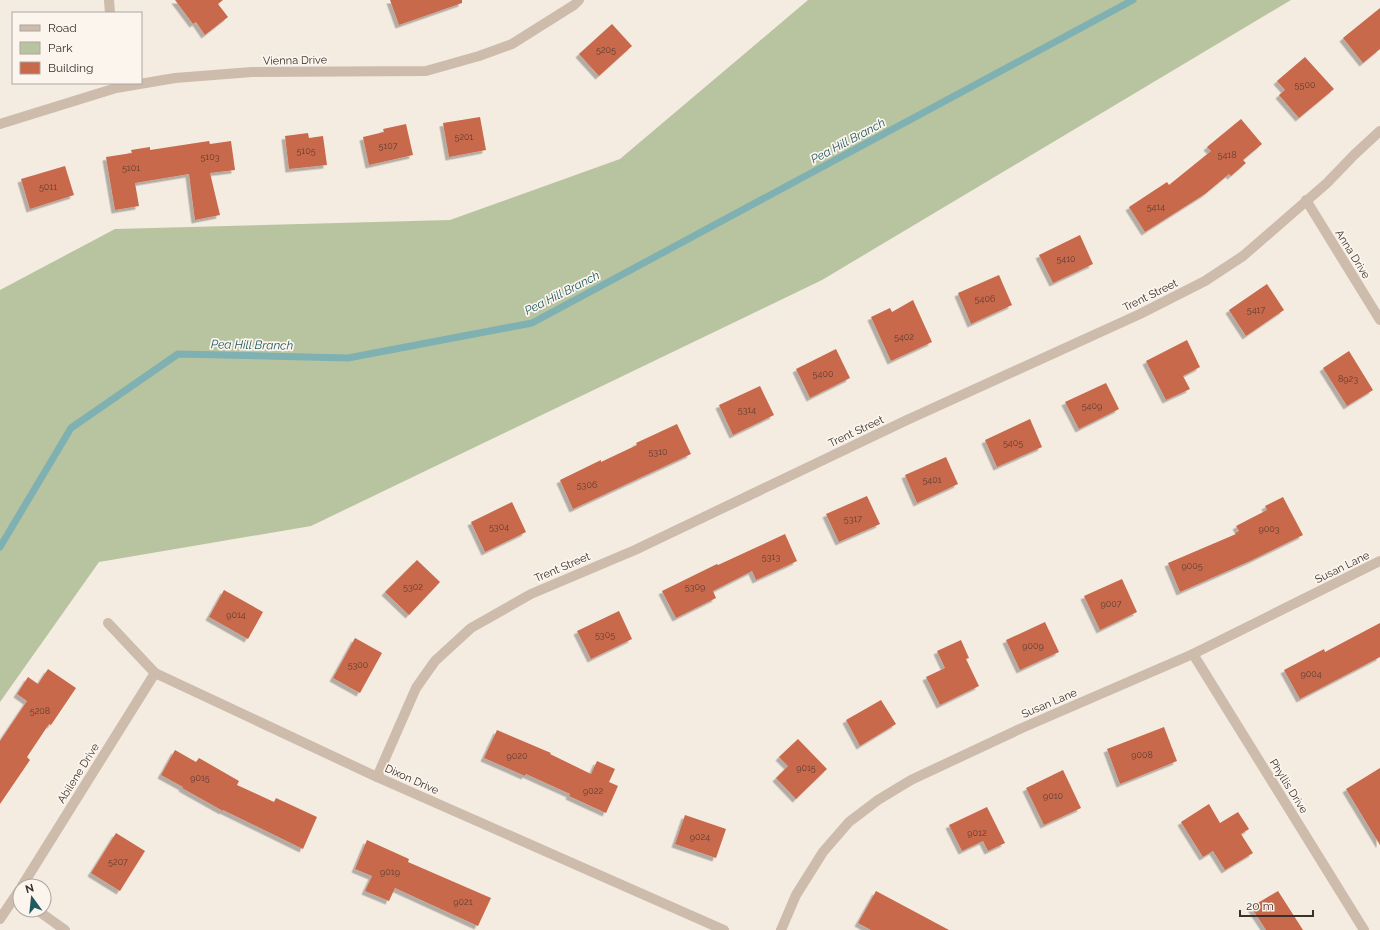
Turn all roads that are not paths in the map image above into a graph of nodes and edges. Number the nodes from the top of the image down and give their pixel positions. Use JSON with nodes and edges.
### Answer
{"nodes":[{"id":1,"x":109,"y":0,"type":"edge"},
{"id":2,"x":579,"y":0,"type":"edge"},
{"id":3,"x":110,"y":12,"type":"edge"},
{"id":4,"x":142,"y":82,"type":"edge"},
{"id":5,"x":131,"y":84,"type":"edge"},
{"id":6,"x":116,"y":86,"type":"edge"},
{"id":7,"x":0,"y":124,"type":"edge"},
{"id":8,"x":1380,"y":131,"type":"edge"},
{"id":9,"x":1306,"y":200,"type":"junction"},
{"id":10,"x":1380,"y":320,"type":"edge"},
{"id":11,"x":1380,"y":561,"type":"edge"},
{"id":12,"x":108,"y":623,"type":"dead end"},
{"id":13,"x":1193,"y":654,"type":"junction"},
{"id":14,"x":155,"y":673,"type":"junction"},
{"id":15,"x":377,"y":777,"type":"junction"},
{"id":16,"x":27,"y":878,"type":"edge"},
{"id":17,"x":12,"y":903,"type":"edge"},
{"id":18,"x":48,"y":918,"type":"edge"},
{"id":19,"x":0,"y":919,"type":"edge"},
{"id":20,"x":65,"y":930,"type":"edge"},
{"id":21,"x":724,"y":930,"type":"edge"},
{"id":22,"x":781,"y":930,"type":"edge"},
{"id":23,"x":1364,"y":930,"type":"edge"}],
"edges":[{"from":1,"to":3,"type":"street"},
{"from":2,"to":4,"type":"street","name":"Vienna Drive"},
{"from":5,"to":6,"type":"street","name":"Vienna Drive"},
{"from":6,"to":7,"type":"street","name":"Vienna Drive"},
{"from":8,"to":9,"type":"street","name":"Trent Street"},
{"from":9,"to":10,"type":"street","name":"Anna Drive"},
{"from":9,"to":15,"type":"street","name":"Trent Street"},
{"from":11,"to":13,"type":"street","name":"Susan Lane"},
{"from":12,"to":14,"type":"street","name":"Dixon Drive"},
{"from":13,"to":22,"type":"street","name":"Susan Lane"},
{"from":13,"to":23,"type":"street","name":"Phyllis Drive"},
{"from":14,"to":15,"type":"street","name":"Dixon Drive"},
{"from":14,"to":16,"type":"street","name":"Abilene Drive"},
{"from":15,"to":21,"type":"street","name":"Dixon Drive"},
{"from":17,"to":19,"type":"street"},
{"from":18,"to":20,"type":"street"}]}
